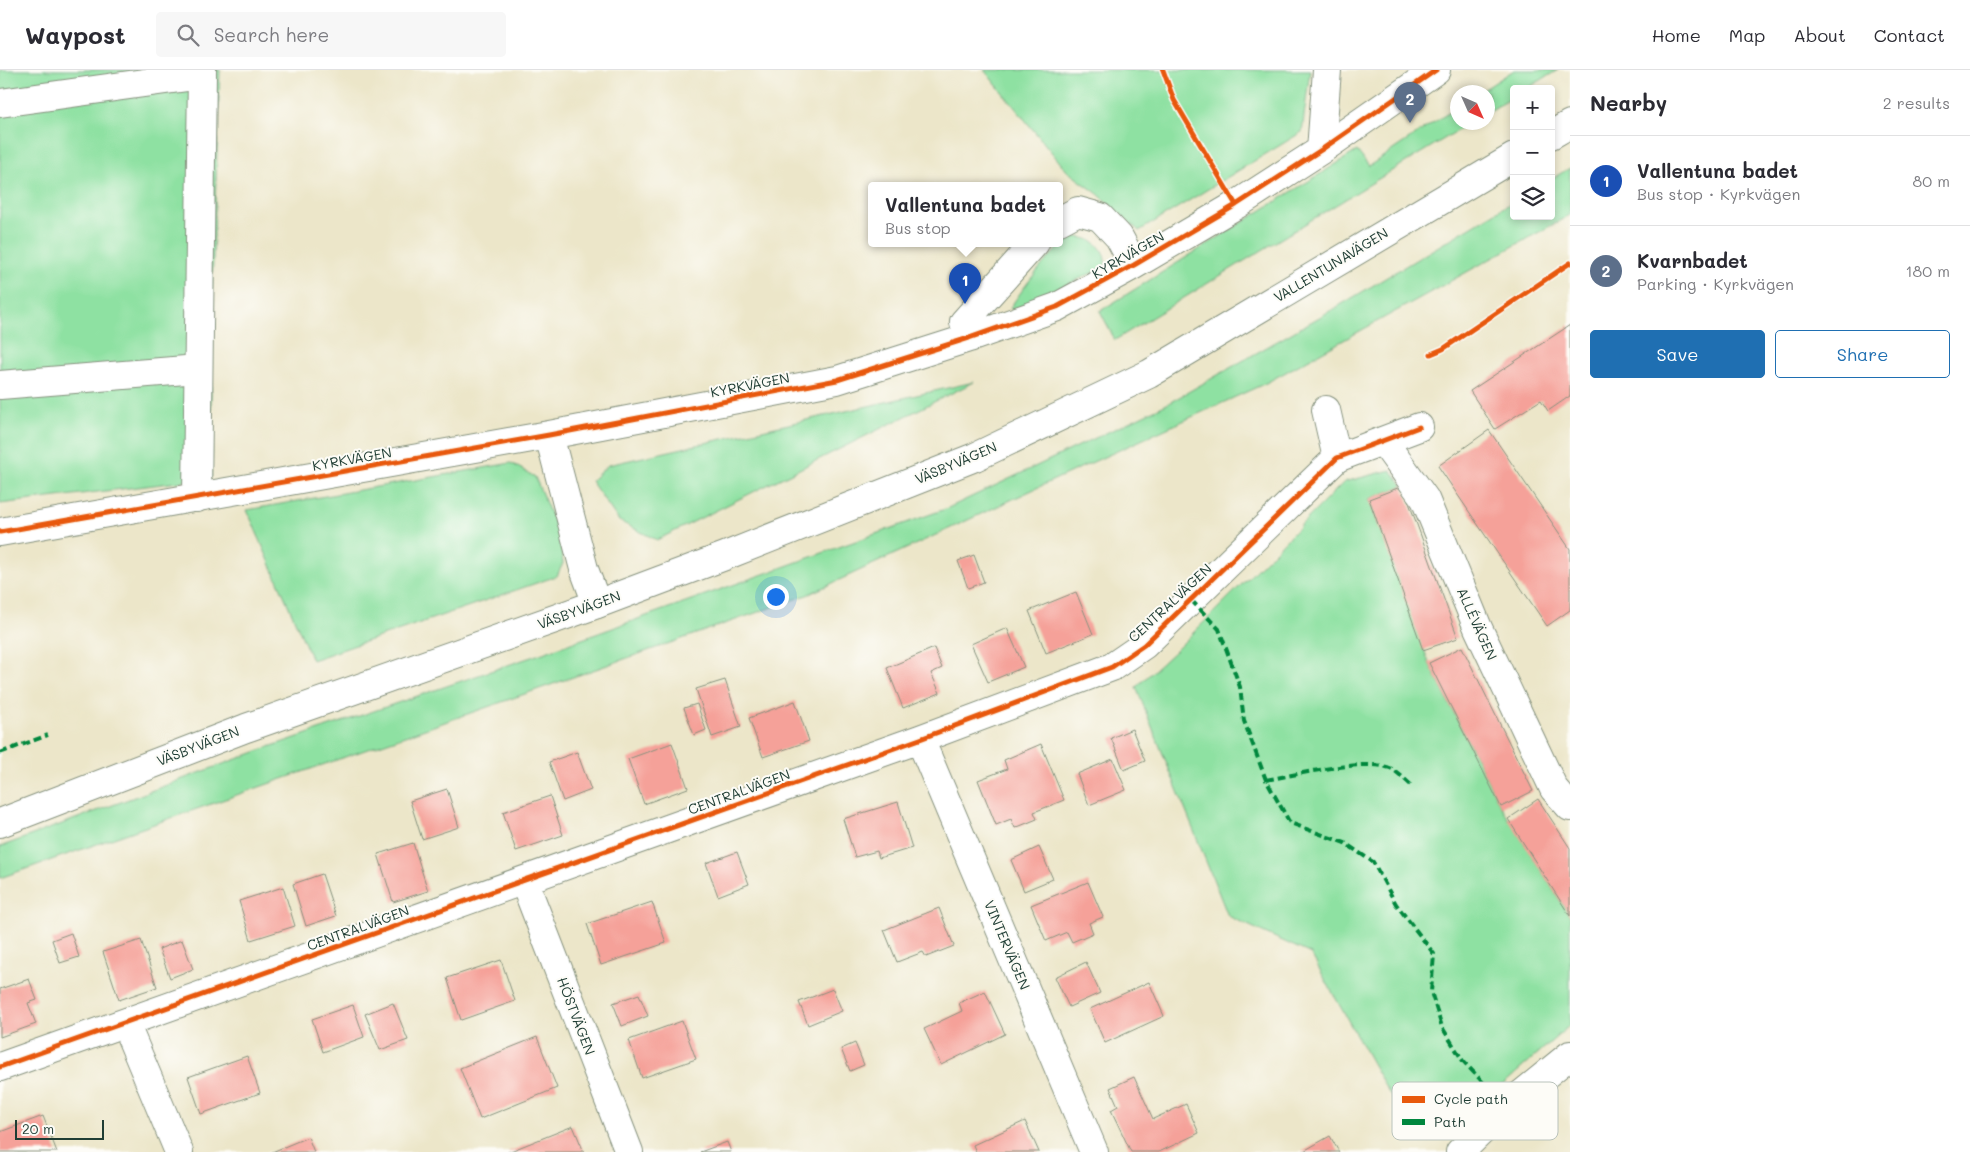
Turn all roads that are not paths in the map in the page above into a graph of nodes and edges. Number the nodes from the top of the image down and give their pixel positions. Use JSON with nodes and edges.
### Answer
{"nodes":[{"id":1,"x":1327,"y":70,"type":"edge"},
{"id":2,"x":1436,"y":70,"type":"edge"},
{"id":3,"x":202,"y":73,"type":"edge"},
{"id":4,"x":0,"y":103,"type":"edge"},
{"id":5,"x":1570,"y":124,"type":"edge"},
{"id":6,"x":1555,"y":133,"type":"edge"},
{"id":7,"x":1321,"y":150,"type":"junction"},
{"id":8,"x":1510,"y":159,"type":"edge"},
{"id":9,"x":1063,"y":220,"type":"edge"},
{"id":10,"x":1031,"y":247,"type":"edge"},
{"id":11,"x":1134,"y":265,"type":"junction"},
{"id":12,"x":969,"y":338,"type":"junction"},
{"id":13,"x":198,"y":369,"type":"junction"},
{"id":14,"x":1149,"y":374,"type":"joint"},
{"id":15,"x":0,"y":385,"type":"edge"},
{"id":16,"x":1326,"y":410,"type":"dead end"},
{"id":17,"x":1419,"y":428,"type":"dead end"},
{"id":18,"x":549,"y":435,"type":"junction"},
{"id":19,"x":1383,"y":441,"type":"junction"},
{"id":20,"x":1337,"y":458,"type":"junction"},
{"id":21,"x":196,"y":498,"type":"junction"},
{"id":22,"x":0,"y":532,"type":"edge"},
{"id":23,"x":597,"y":604,"type":"junction"},
{"id":24,"x":920,"y":739,"type":"junction"},
{"id":25,"x":1570,"y":807,"type":"edge"},
{"id":26,"x":0,"y":823,"type":"edge"},
{"id":27,"x":524,"y":881,"type":"junction"},
{"id":28,"x":125,"y":1023,"type":"junction"},
{"id":29,"x":1570,"y":1055,"type":"edge"},
{"id":30,"x":0,"y":1067,"type":"edge"},
{"id":31,"x":1537,"y":1082,"type":"edge"},
{"id":32,"x":1472,"y":1140,"type":"edge"},
{"id":33,"x":179,"y":1152,"type":"edge"},
{"id":34,"x":629,"y":1152,"type":"edge"},
{"id":35,"x":1094,"y":1152,"type":"edge"},
{"id":36,"x":1460,"y":1152,"type":"edge"}],
"edges":[{"from":1,"to":7,"type":"street"},
{"from":2,"to":7,"type":"street","name":"KYRKVÄGEN"},
{"from":3,"to":4,"type":"street"},
{"from":3,"to":13,"type":"street"},
{"from":5,"to":6,"type":"street"},
{"from":7,"to":11,"type":"street","name":"KYRKVÄGEN"},
{"from":8,"to":14,"type":"street","name":"VALLENTUNAVÄGEN"},
{"from":9,"to":11,"type":"street","name":"KYRKVÄGEN"},
{"from":10,"to":12,"type":"street"},
{"from":11,"to":12,"type":"street","name":"KYRKVÄGEN"},
{"from":12,"to":18,"type":"street","name":"KYRKVÄGEN"},
{"from":13,"to":15,"type":"street"},
{"from":13,"to":21,"type":"street"},
{"from":14,"to":23,"type":"street","name":"VÄSBYVÄGEN"},
{"from":16,"to":20,"type":"street"},
{"from":17,"to":19,"type":"street","name":"CENTRALVÄGEN"},
{"from":18,"to":21,"type":"street","name":"KYRKVÄGEN"},
{"from":18,"to":23,"type":"street"},
{"from":19,"to":20,"type":"street","name":"CENTRALVÄGEN"},
{"from":19,"to":25,"type":"street","name":"ALLÉVÄGEN"},
{"from":20,"to":24,"type":"street","name":"CENTRALVÄGEN"},
{"from":21,"to":22,"type":"street","name":"KYRKVÄGEN"},
{"from":23,"to":26,"type":"street","name":"VÄSBYVÄGEN"},
{"from":24,"to":27,"type":"street","name":"CENTRALVÄGEN"},
{"from":24,"to":35,"type":"street","name":"VINTERVÄGEN"},
{"from":27,"to":28,"type":"street","name":"CENTRALVÄGEN"},
{"from":27,"to":34,"type":"street","name":"HÖSTVÄGEN"},
{"from":28,"to":30,"type":"street","name":"CENTRALVÄGEN"},
{"from":28,"to":33,"type":"street"},
{"from":29,"to":31,"type":"street"},
{"from":32,"to":36,"type":"street"}]}
